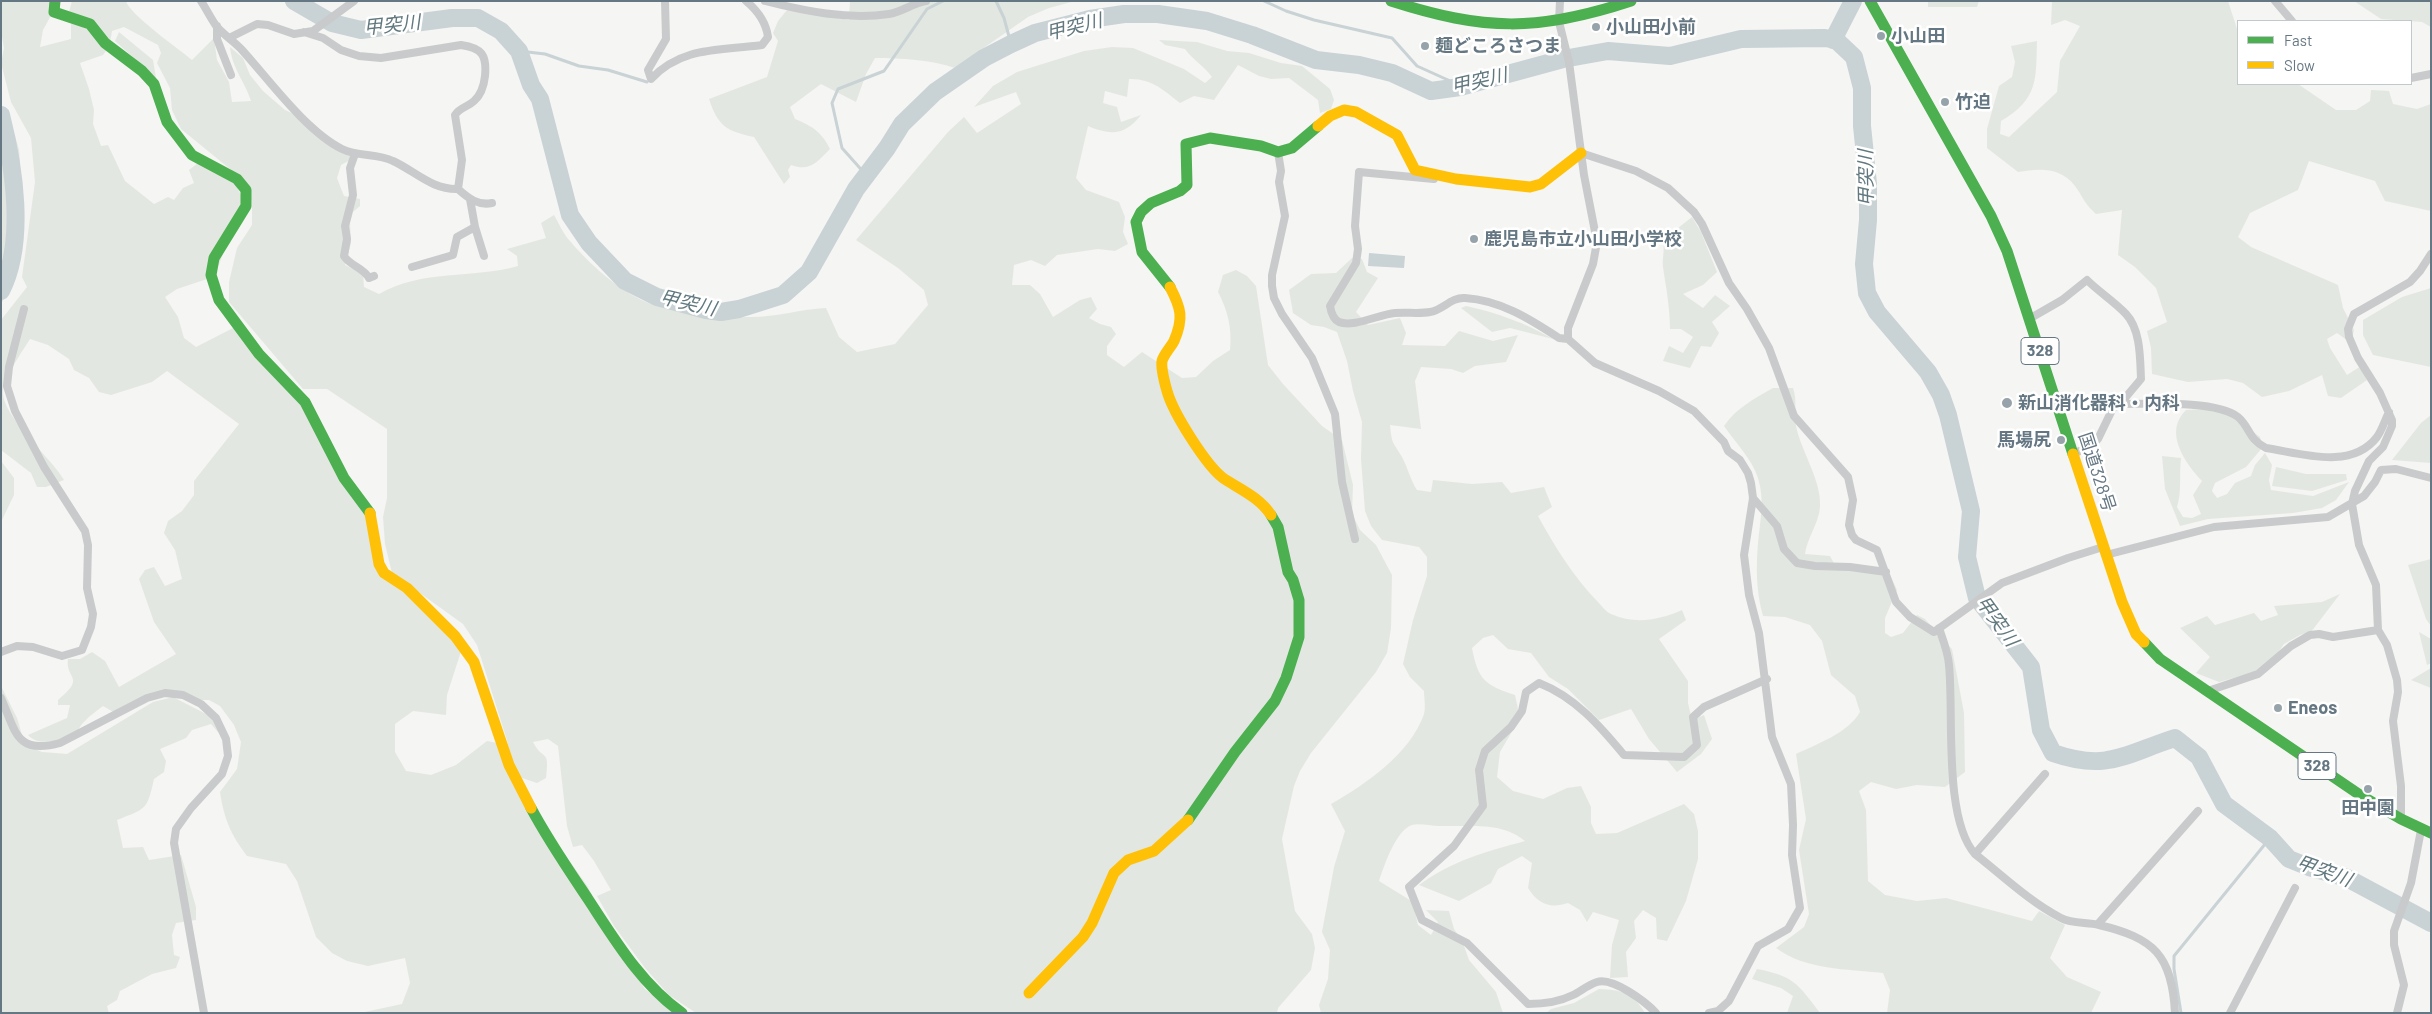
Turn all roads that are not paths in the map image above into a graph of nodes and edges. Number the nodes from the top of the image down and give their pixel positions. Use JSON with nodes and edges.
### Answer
{"nodes":[{"id":1,"x":63,"y":1,"type":"edge"},
{"id":2,"x":201,"y":1,"type":"edge"},
{"id":3,"x":354,"y":1,"type":"edge"},
{"id":4,"x":665,"y":1,"type":"edge"},
{"id":5,"x":746,"y":1,"type":"edge"},
{"id":6,"x":765,"y":1,"type":"edge"},
{"id":7,"x":926,"y":1,"type":"edge"},
{"id":8,"x":1391,"y":1,"type":"edge"},
{"id":9,"x":1560,"y":1,"type":"edge"},
{"id":10,"x":1631,"y":1,"type":"edge"},
{"id":11,"x":1870,"y":1,"type":"edge"},
{"id":12,"x":2275,"y":1,"type":"edge"},
{"id":13,"x":54,"y":6,"type":"edge"},
{"id":14,"x":2291,"y":20,"type":"edge"},
{"id":15,"x":1559,"y":22,"type":"junction"},
{"id":16,"x":217,"y":26,"type":"junction"},
{"id":17,"x":304,"y":32,"type":"junction"},
{"id":18,"x":229,"y":38,"type":"junction"},
{"id":19,"x":2431,"y":74,"type":"edge"},
{"id":20,"x":231,"y":75,"type":"dead end"},
{"id":21,"x":2412,"y":78,"type":"edge"},
{"id":22,"x":1278,"y":152,"type":"junction"},
{"id":23,"x":1582,"y":153,"type":"junction"},
{"id":24,"x":355,"y":154,"type":"junction"},
{"id":25,"x":1456,"y":179,"type":"junction"},
{"id":26,"x":458,"y":189,"type":"junction"},
{"id":27,"x":470,"y":199,"type":"junction"},
{"id":28,"x":492,"y":203,"type":"dead end"},
{"id":29,"x":475,"y":227,"type":"junction"},
{"id":30,"x":2431,"y":254,"type":"edge"},
{"id":31,"x":484,"y":256,"type":"dead end"},
{"id":32,"x":412,"y":267,"type":"dead end"},
{"id":33,"x":374,"y":276,"type":"dead end"},
{"id":34,"x":24,"y":309,"type":"dead end"},
{"id":35,"x":2029,"y":319,"type":"junction"},
{"id":36,"x":1568,"y":339,"type":"junction"},
{"id":37,"x":2120,"y":404,"type":"junction"},
{"id":38,"x":2389,"y":412,"type":"junction"},
{"id":39,"x":2073,"y":454,"type":"junction"},
{"id":40,"x":2431,"y":478,"type":"edge"},
{"id":41,"x":1753,"y":498,"type":"junction"},
{"id":42,"x":2352,"y":504,"type":"junction"},
{"id":43,"x":1355,"y":538,"type":"dead end"},
{"id":44,"x":2105,"y":551,"type":"junction"},
{"id":45,"x":1886,"y":572,"type":"junction"},
{"id":46,"x":1939,"y":628,"type":"junction"},
{"id":47,"x":2378,"y":630,"type":"junction"},
{"id":48,"x":1,"y":652,"type":"edge"},
{"id":49,"x":1767,"y":680,"type":"junction"},
{"id":50,"x":2208,"y":691,"type":"junction"},
{"id":51,"x":1,"y":698,"type":"edge"},
{"id":52,"x":2046,"y":774,"type":"dead end"},
{"id":53,"x":2198,"y":811,"type":"dead end"},
{"id":54,"x":2401,"y":819,"type":"junction"},
{"id":55,"x":2426,"y":831,"type":"edge"},
{"id":56,"x":1975,"y":854,"type":"junction"},
{"id":57,"x":2295,"y":888,"type":"dead end"},
{"id":58,"x":2098,"y":924,"type":"junction"},
{"id":59,"x":1029,"y":992,"type":"dead end"},
{"id":60,"x":204,"y":1013,"type":"edge"},
{"id":61,"x":682,"y":1013,"type":"edge"},
{"id":62,"x":1656,"y":1013,"type":"edge"},
{"id":63,"x":1709,"y":1013,"type":"edge"},
{"id":64,"x":2175,"y":1013,"type":"edge"},
{"id":65,"x":2230,"y":1013,"type":"edge"},
{"id":66,"x":2397,"y":1013,"type":"edge"}],
"edges":[{"from":1,"to":13,"type":"street"},
{"from":2,"to":16,"type":"street"},
{"from":3,"to":17,"type":"street"},
{"from":4,"to":5,"type":"street"},
{"from":6,"to":7,"type":"street"},
{"from":8,"to":15,"type":"main road"},
{"from":9,"to":15,"type":"street"},
{"from":10,"to":15,"type":"main road"},
{"from":11,"to":35,"type":"main road","name":"国道328号","number":"328"},
{"from":12,"to":14,"type":"street"},
{"from":13,"to":61,"type":"main road"},
{"from":15,"to":23,"type":"street"},
{"from":16,"to":18,"type":"street"},
{"from":16,"to":20,"type":"street"},
{"from":17,"to":18,"type":"street"},
{"from":17,"to":26,"type":"street"},
{"from":18,"to":24,"type":"street"},
{"from":19,"to":21,"type":"street"},
{"from":22,"to":25,"type":"main road"},
{"from":22,"to":43,"type":"street"},
{"from":22,"to":59,"type":"main road"},
{"from":23,"to":25,"type":"main road"},
{"from":23,"to":36,"type":"street"},
{"from":23,"to":45,"type":"street"},
{"from":24,"to":26,"type":"street"},
{"from":24,"to":33,"type":"street"},
{"from":25,"to":36,"type":"street"},
{"from":26,"to":27,"type":"street"},
{"from":27,"to":28,"type":"street"},
{"from":27,"to":29,"type":"street"},
{"from":29,"to":31,"type":"street"},
{"from":29,"to":32,"type":"street"},
{"from":30,"to":38,"type":"street"},
{"from":34,"to":48,"type":"street"},
{"from":35,"to":37,"type":"street"},
{"from":35,"to":39,"type":"main road","name":"国道328号","number":"328"},
{"from":36,"to":41,"type":"street"},
{"from":37,"to":38,"type":"street"},
{"from":37,"to":39,"type":"street"},
{"from":38,"to":42,"type":"street"},
{"from":39,"to":44,"type":"main road","name":"国道328号","number":"328"},
{"from":40,"to":42,"type":"street"},
{"from":41,"to":45,"type":"street"},
{"from":41,"to":49,"type":"street"},
{"from":42,"to":44,"type":"street"},
{"from":42,"to":47,"type":"street"},
{"from":44,"to":46,"type":"street"},
{"from":44,"to":50,"type":"main road","name":"国道328号","number":"328"},
{"from":45,"to":46,"type":"street"},
{"from":46,"to":56,"type":"street"},
{"from":47,"to":50,"type":"street"},
{"from":47,"to":54,"type":"street"},
{"from":49,"to":62,"type":"street"},
{"from":49,"to":63,"type":"street"},
{"from":50,"to":54,"type":"main road","name":"国道328号","number":"328"},
{"from":51,"to":60,"type":"street"},
{"from":52,"to":56,"type":"street"},
{"from":53,"to":58,"type":"street"},
{"from":54,"to":55,"type":"main road","name":"国道328号","number":"328"},
{"from":55,"to":66,"type":"street"},
{"from":56,"to":58,"type":"street"},
{"from":57,"to":65,"type":"street"},
{"from":58,"to":64,"type":"street"}]}
